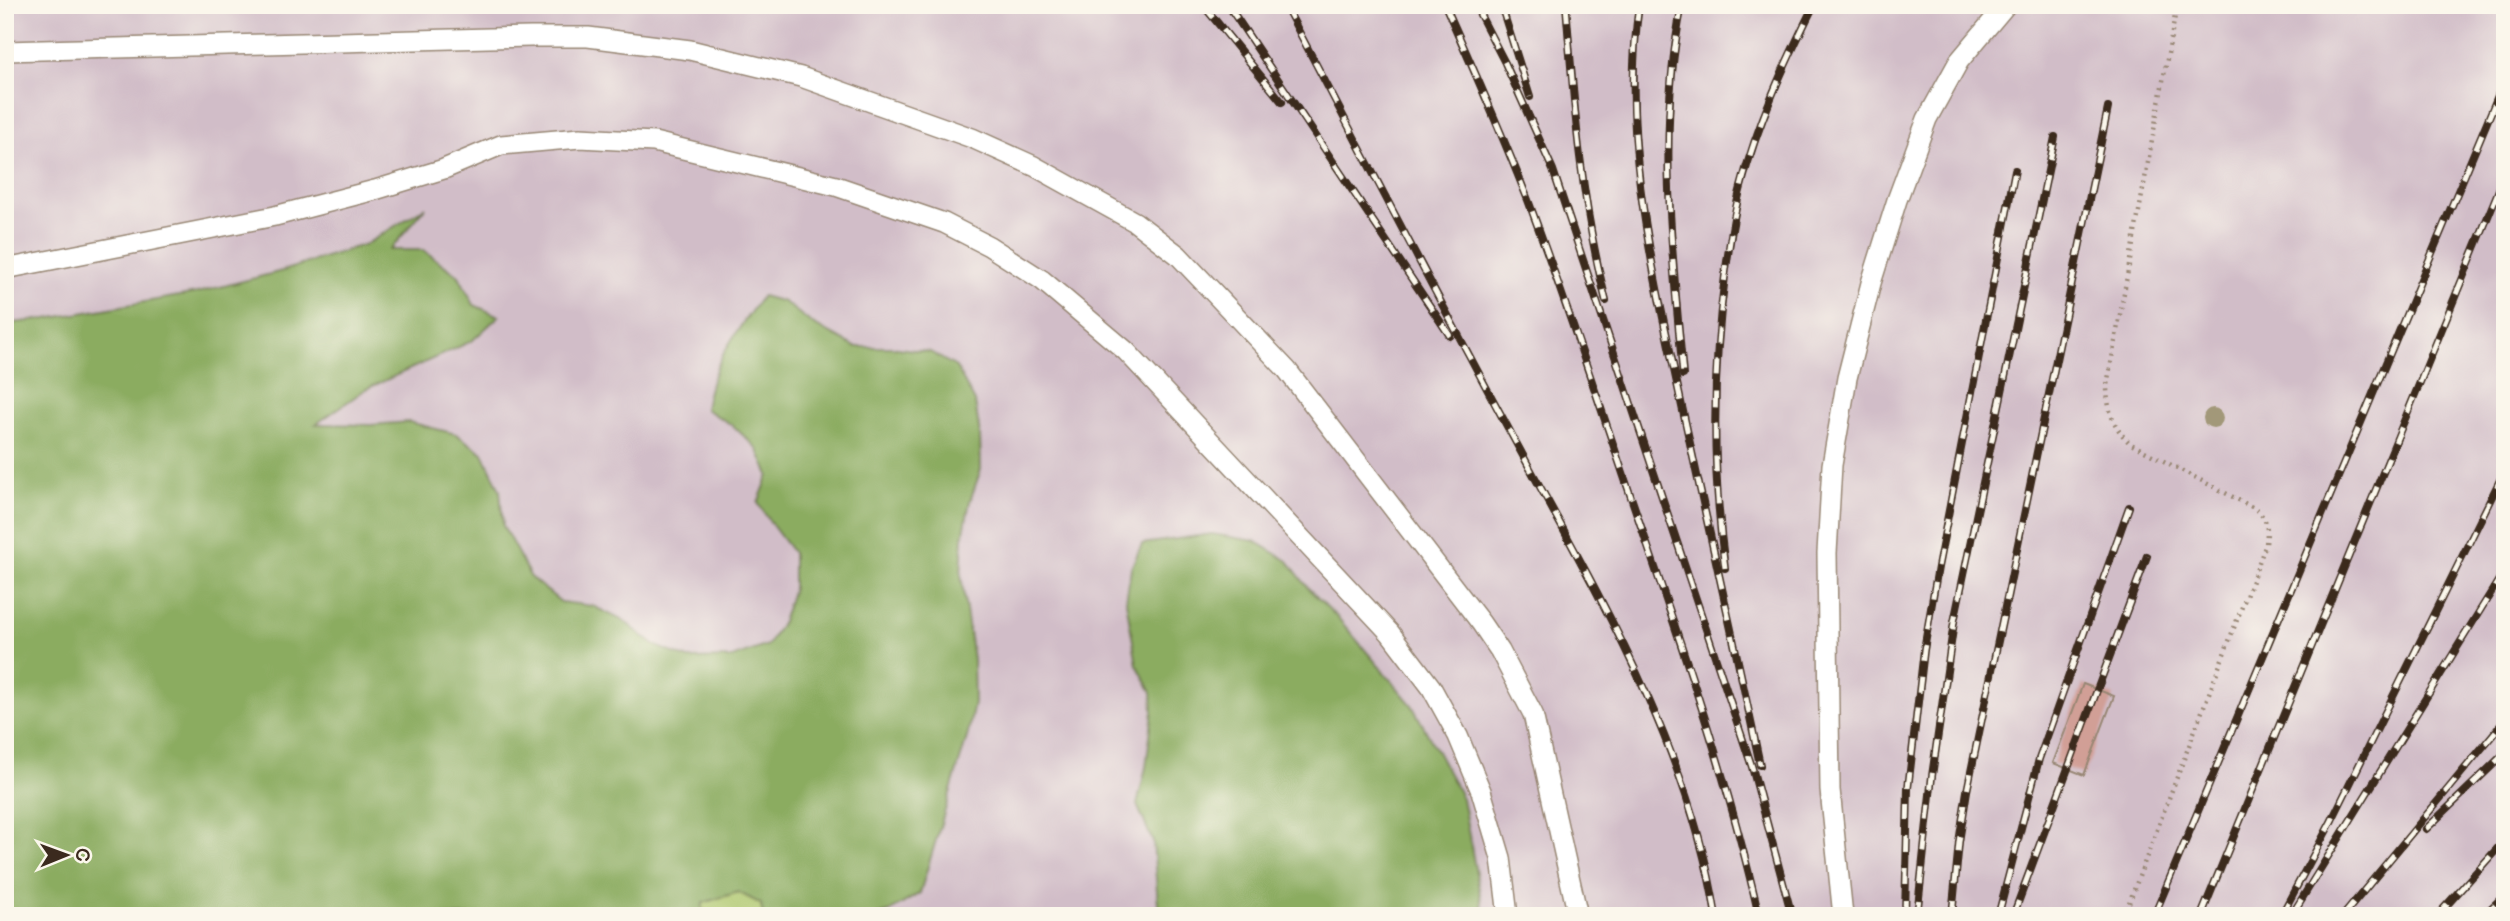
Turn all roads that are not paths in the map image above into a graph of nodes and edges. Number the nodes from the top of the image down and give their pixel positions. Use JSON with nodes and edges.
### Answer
{"nodes":[{"id":1,"x":2006,"y":5,"type":"edge"},
{"id":2,"x":5,"y":51,"type":"edge"},
{"id":3,"x":5,"y":269,"type":"edge"},
{"id":4,"x":1508,"y":916,"type":"edge"},
{"id":5,"x":1578,"y":916,"type":"edge"},
{"id":6,"x":1843,"y":916,"type":"edge"}],
"edges":[{"from":1,"to":6,"type":"lane"},
{"from":2,"to":5,"type":"lane"},
{"from":3,"to":4,"type":"lane"}]}
